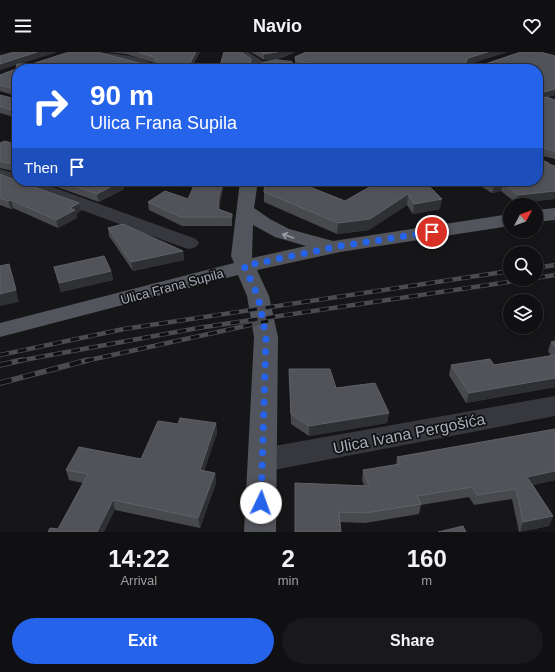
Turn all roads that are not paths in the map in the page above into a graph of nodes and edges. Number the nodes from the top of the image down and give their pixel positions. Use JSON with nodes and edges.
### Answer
{"nodes":[{"id":1,"x":93,"y":52,"type":"edge"},
{"id":2,"x":240,"y":52,"type":"edge"},
{"id":3,"x":144,"y":64,"type":"edge"},
{"id":4,"x":271,"y":64,"type":"edge"},
{"id":5,"x":0,"y":174,"type":"edge"},
{"id":6,"x":12,"y":178,"type":"edge"},
{"id":7,"x":34,"y":186,"type":"edge"},
{"id":8,"x":249,"y":186,"type":"edge"},
{"id":9,"x":245,"y":210,"type":"junction"},
{"id":10,"x":555,"y":214,"type":"edge"},
{"id":11,"x":543,"y":215,"type":"edge"},
{"id":12,"x":503,"y":221,"type":"edge"},
{"id":13,"x":189,"y":243,"type":"dead end"},
{"id":14,"x":340,"y":246,"type":"junction"},
{"id":15,"x":244,"y":266,"type":"junction"},
{"id":16,"x":0,"y":330,"type":"edge"},
{"id":17,"x":555,"y":406,"type":"edge"},
{"id":18,"x":263,"y":460,"type":"junction"},
{"id":19,"x":260,"y":532,"type":"edge"}],
"edges":[{"from":1,"to":3,"type":"street"},
{"from":2,"to":4,"type":"street"},
{"from":5,"to":6,"type":"street"},
{"from":7,"to":13,"type":"street"},
{"from":8,"to":9,"type":"main road"},
{"from":14,"to":9,"type":"main road","one_way":true},
{"from":9,"to":15,"type":"main road"},
{"from":10,"to":11,"type":"main road"},
{"from":12,"to":14,"type":"main road","name":"Ulica Frana Supila"},
{"from":14,"to":15,"type":"main road","name":"Ulica Frana Supila"},
{"from":15,"to":16,"type":"main road","name":"Ulica Frana Supila"},
{"from":15,"to":18,"type":"main road"},
{"from":17,"to":18,"type":"street","name":"Ulica Ivana Pergošića"},
{"from":18,"to":19,"type":"main road"}]}
